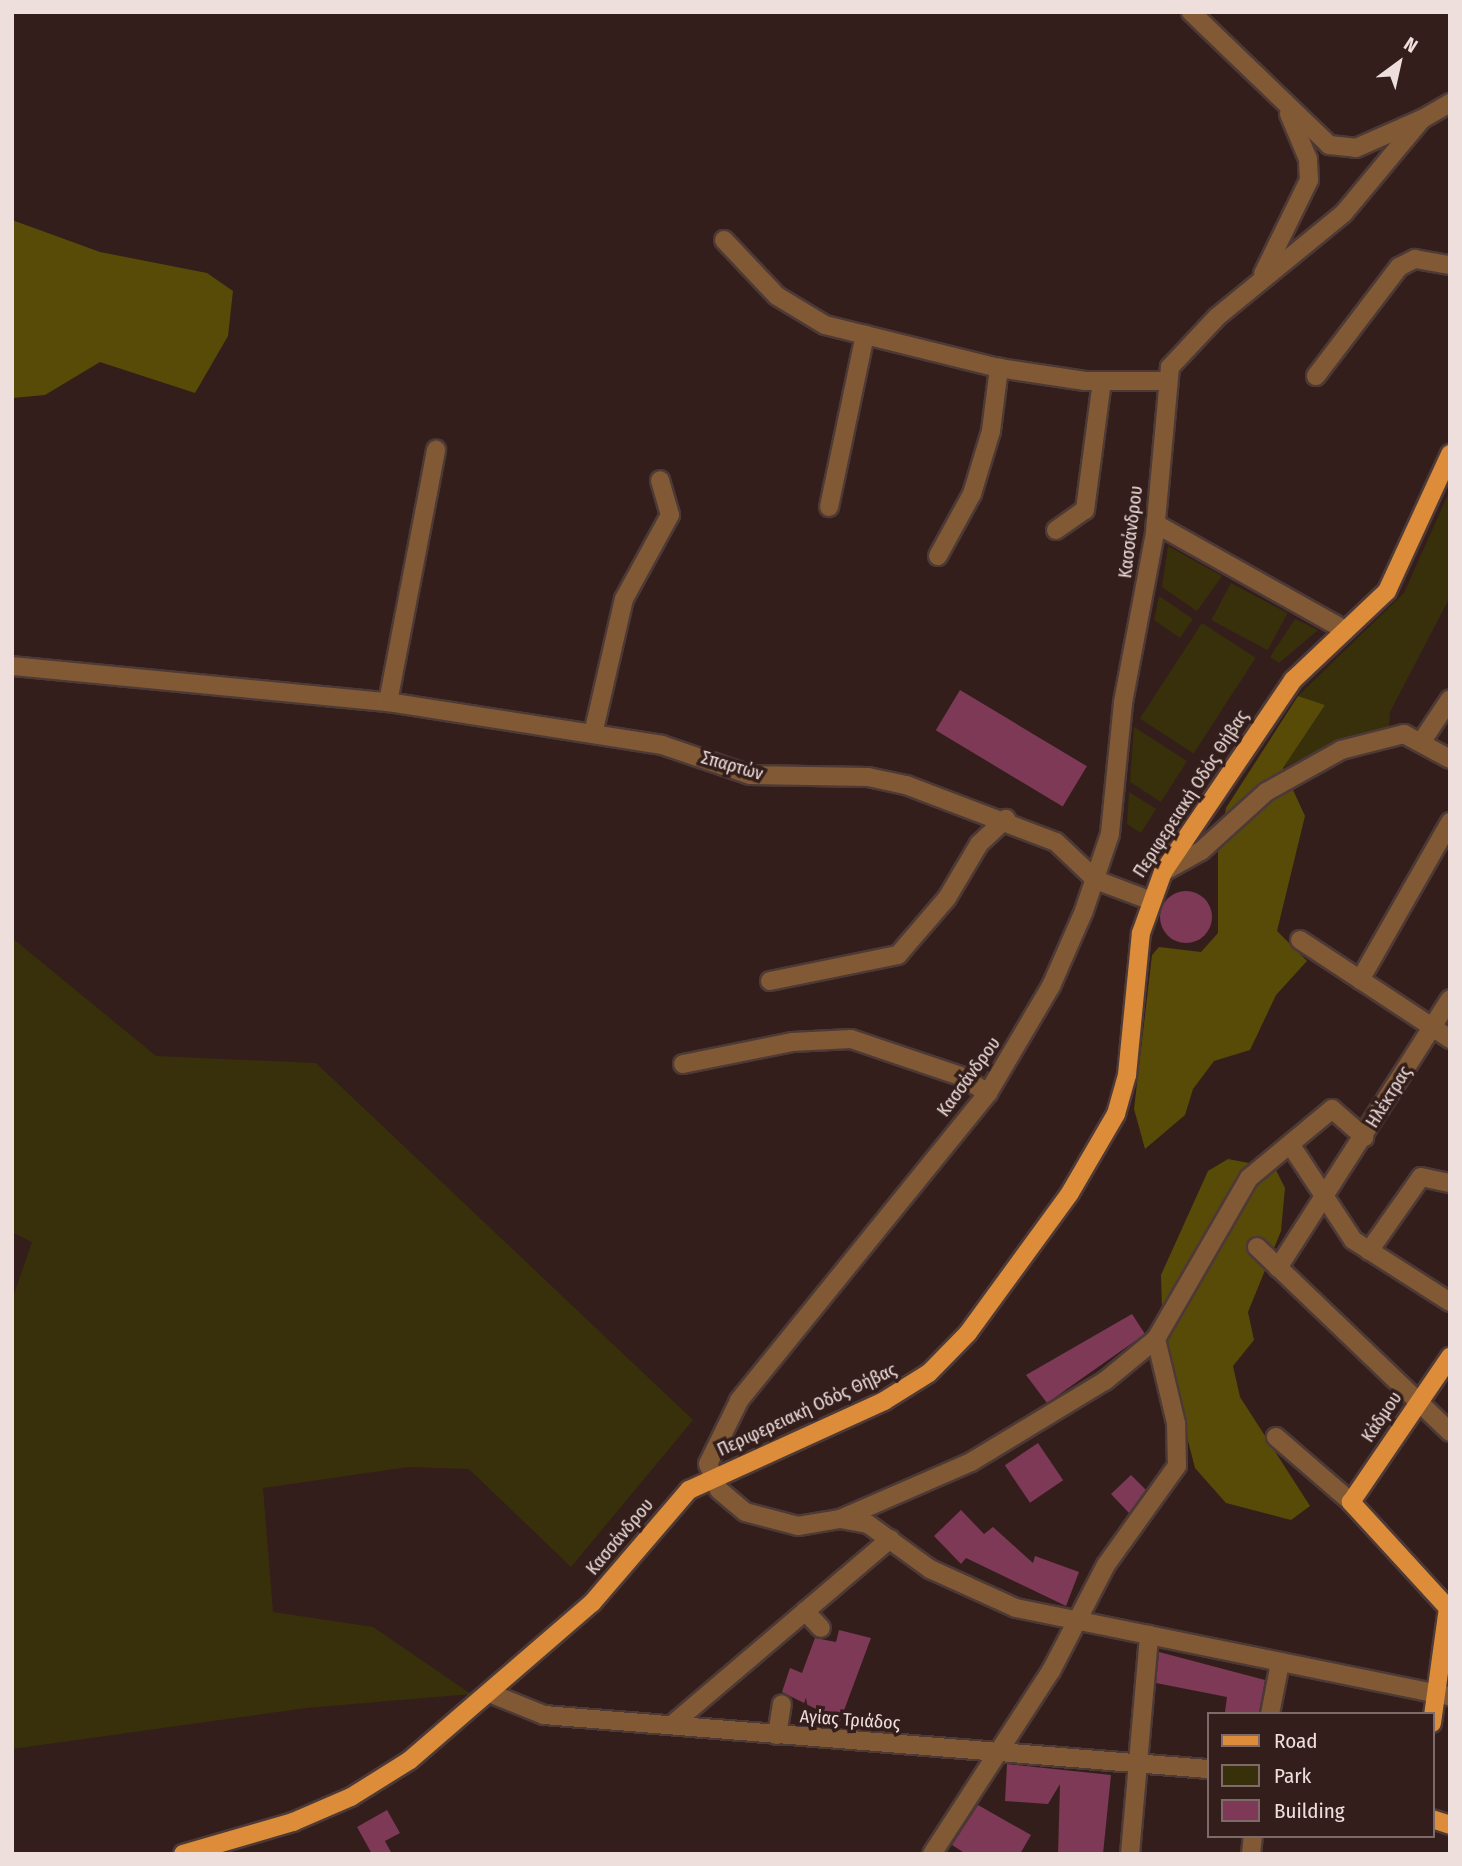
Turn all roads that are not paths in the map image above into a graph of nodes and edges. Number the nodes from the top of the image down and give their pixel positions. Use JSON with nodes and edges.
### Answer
{"nodes":[{"id":1,"x":1191,"y":12,"type":"edge"},
{"id":2,"x":1450,"y":103,"type":"edge"},
{"id":3,"x":1288,"y":111,"type":"junction"},
{"id":4,"x":1422,"y":119,"type":"junction"},
{"id":5,"x":724,"y":240,"type":"dead end"},
{"id":6,"x":1450,"y":265,"type":"edge"},
{"id":7,"x":1256,"y":286,"type":"junction"},
{"id":8,"x":865,"y":335,"type":"junction"},
{"id":9,"x":999,"y":369,"type":"junction"},
{"id":10,"x":1316,"y":376,"type":"dead end"},
{"id":11,"x":1102,"y":381,"type":"junction"},
{"id":12,"x":1165,"y":381,"type":"junction"},
{"id":13,"x":436,"y":450,"type":"dead end"},
{"id":14,"x":1450,"y":454,"type":"edge"},
{"id":15,"x":660,"y":480,"type":"dead end"},
{"id":16,"x":829,"y":507,"type":"dead end"},
{"id":17,"x":1156,"y":524,"type":"junction"},
{"id":18,"x":1056,"y":530,"type":"dead end"},
{"id":19,"x":938,"y":556,"type":"dead end"},
{"id":20,"x":1345,"y":630,"type":"junction"},
{"id":21,"x":12,"y":666,"type":"edge"},
{"id":22,"x":1450,"y":699,"type":"edge"},
{"id":23,"x":388,"y":702,"type":"junction"},
{"id":24,"x":593,"y":734,"type":"junction"},
{"id":25,"x":1422,"y":741,"type":"junction"},
{"id":26,"x":1450,"y":759,"type":"edge"},
{"id":27,"x":1006,"y":819,"type":"junction"},
{"id":28,"x":1450,"y":821,"type":"edge"},
{"id":29,"x":1163,"y":872,"type":"junction"},
{"id":30,"x":1096,"y":880,"type":"junction"},
{"id":31,"x":1149,"y":900,"type":"junction"},
{"id":32,"x":1300,"y":940,"type":"dead end"},
{"id":33,"x":1360,"y":979,"type":"junction"},
{"id":34,"x":770,"y":981,"type":"dead end"},
{"id":35,"x":1450,"y":999,"type":"edge"},
{"id":36,"x":1432,"y":1028,"type":"junction"},
{"id":37,"x":1450,"y":1039,"type":"edge"},
{"id":38,"x":683,"y":1064,"type":"dead end"},
{"id":39,"x":988,"y":1093,"type":"junction"},
{"id":40,"x":1364,"y":1137,"type":"junction"},
{"id":41,"x":1292,"y":1147,"type":"junction"},
{"id":42,"x":1450,"y":1183,"type":"edge"},
{"id":43,"x":1327,"y":1193,"type":"junction"},
{"id":44,"x":1257,"y":1247,"type":"dead end"},
{"id":45,"x":1369,"y":1251,"type":"junction"},
{"id":46,"x":1278,"y":1268,"type":"junction"},
{"id":47,"x":1450,"y":1302,"type":"edge"},
{"id":48,"x":1156,"y":1339,"type":"junction"},
{"id":49,"x":1450,"y":1357,"type":"edge"},
{"id":50,"x":1417,"y":1403,"type":"junction"},
{"id":51,"x":1450,"y":1432,"type":"edge"},
{"id":52,"x":1276,"y":1437,"type":"dead end"},
{"id":53,"x":710,"y":1478,"type":"junction"},
{"id":54,"x":1351,"y":1502,"type":"junction"},
{"id":55,"x":840,"y":1519,"type":"junction"},
{"id":56,"x":890,"y":1539,"type":"junction"},
{"id":57,"x":1449,"y":1606,"type":"edge"},
{"id":58,"x":805,"y":1611,"type":"junction"},
{"id":59,"x":1071,"y":1622,"type":"junction"},
{"id":60,"x":821,"y":1628,"type":"dead end"},
{"id":61,"x":1149,"y":1635,"type":"junction"},
{"id":62,"x":1280,"y":1663,"type":"junction"},
{"id":63,"x":492,"y":1695,"type":"junction"},
{"id":64,"x":1444,"y":1695,"type":"edge"},
{"id":65,"x":782,"y":1704,"type":"dead end"},
{"id":66,"x":1270,"y":1712,"type":"edge"},
{"id":67,"x":1434,"y":1718,"type":"edge"},
{"id":68,"x":674,"y":1723,"type":"junction"},
{"id":69,"x":778,"y":1735,"type":"junction"},
{"id":70,"x":998,"y":1755,"type":"junction"},
{"id":71,"x":1133,"y":1763,"type":"junction"},
{"id":72,"x":1206,"y":1769,"type":"edge"},
{"id":73,"x":183,"y":1854,"type":"edge"},
{"id":74,"x":932,"y":1854,"type":"edge"},
{"id":75,"x":1130,"y":1854,"type":"edge"}],
"edges":[{"from":1,"to":3,"type":"street"},
{"from":2,"to":4,"type":"street","name":"Κασσάνδρου"},
{"from":3,"to":4,"type":"street"},
{"from":3,"to":7,"type":"street"},
{"from":4,"to":7,"type":"street","name":"Κασσάνδρου"},
{"from":5,"to":8,"type":"street"},
{"from":6,"to":10,"type":"street"},
{"from":7,"to":12,"type":"street","name":"Κασσάνδρου"},
{"from":8,"to":9,"type":"street"},
{"from":8,"to":16,"type":"street"},
{"from":9,"to":11,"type":"street"},
{"from":9,"to":19,"type":"street"},
{"from":11,"to":12,"type":"street"},
{"from":11,"to":18,"type":"street"},
{"from":12,"to":17,"type":"street","name":"Κασσάνδρου"},
{"from":13,"to":23,"type":"street"},
{"from":14,"to":20,"type":"main road","name":"Περιφερειακή Οδός Θήβας"},
{"from":15,"to":24,"type":"street"},
{"from":17,"to":20,"type":"street"},
{"from":17,"to":30,"type":"street","name":"Κασσάνδρου"},
{"from":20,"to":29,"type":"main road","name":"Περιφερειακή Οδός Θήβας"},
{"from":21,"to":23,"type":"street","name":"Σπαρτών"},
{"from":22,"to":25,"type":"street"},
{"from":23,"to":24,"type":"street","name":"Σπαρτών"},
{"from":24,"to":27,"type":"street","name":"Σπαρτών"},
{"from":25,"to":26,"type":"street"},
{"from":25,"to":29,"type":"street"},
{"from":27,"to":30,"type":"street","name":"Σπαρτών"},
{"from":27,"to":34,"type":"street"},
{"from":28,"to":33,"type":"street"},
{"from":29,"to":31,"type":"main road","name":"Περιφερειακή Οδός Θήβας"},
{"from":30,"to":31,"type":"street"},
{"from":30,"to":39,"type":"street","name":"Κασσάνδρου"},
{"from":31,"to":53,"type":"main road","name":"Περιφερειακή Οδός Θήβας"},
{"from":32,"to":33,"type":"street"},
{"from":33,"to":36,"type":"street"},
{"from":35,"to":36,"type":"street","name":"Ηλέκτρας"},
{"from":36,"to":37,"type":"street"},
{"from":36,"to":40,"type":"street","name":"Ηλέκτρας"},
{"from":38,"to":39,"type":"street"},
{"from":39,"to":53,"type":"street","name":"Κασσάνδρου"},
{"from":40,"to":41,"type":"street"},
{"from":40,"to":43,"type":"street","name":"Ηλέκτρας"},
{"from":41,"to":43,"type":"street"},
{"from":41,"to":48,"type":"street"},
{"from":42,"to":45,"type":"street"},
{"from":43,"to":45,"type":"street"},
{"from":43,"to":46,"type":"street","name":"Ηλέκτρας"},
{"from":44,"to":46,"type":"street"},
{"from":45,"to":47,"type":"street"},
{"from":46,"to":50,"type":"street"},
{"from":48,"to":55,"type":"street"},
{"from":48,"to":59,"type":"street"},
{"from":49,"to":50,"type":"main road","name":"Κάδμου"},
{"from":50,"to":51,"type":"street"},
{"from":50,"to":54,"type":"main road","name":"Κάδμου"},
{"from":52,"to":54,"type":"street"},
{"from":53,"to":55,"type":"street"},
{"from":53,"to":63,"type":"main road","name":"Κασσάνδρου"},
{"from":54,"to":57,"type":"main road"},
{"from":55,"to":56,"type":"street"},
{"from":56,"to":58,"type":"street"},
{"from":56,"to":59,"type":"street"},
{"from":57,"to":64,"type":"main road"},
{"from":58,"to":60,"type":"street"},
{"from":58,"to":68,"type":"street"},
{"from":59,"to":61,"type":"street"},
{"from":59,"to":70,"type":"street"},
{"from":61,"to":62,"type":"street"},
{"from":61,"to":71,"type":"street"},
{"from":62,"to":64,"type":"street"},
{"from":62,"to":66,"type":"street"},
{"from":63,"to":68,"type":"street","name":"Αγίας Τριάδος"},
{"from":63,"to":73,"type":"main road","name":"Κασσάνδρου"},
{"from":64,"to":67,"type":"main road"},
{"from":65,"to":69,"type":"street"},
{"from":68,"to":69,"type":"street","name":"Αγίας Τριάδος"},
{"from":69,"to":70,"type":"street","name":"Αγίας Τριάδος"},
{"from":70,"to":71,"type":"street","name":"Αγίας Τριάδος"},
{"from":70,"to":74,"type":"street"},
{"from":71,"to":72,"type":"street","name":"Αγίας Τριάδος"},
{"from":71,"to":75,"type":"street"}]}
